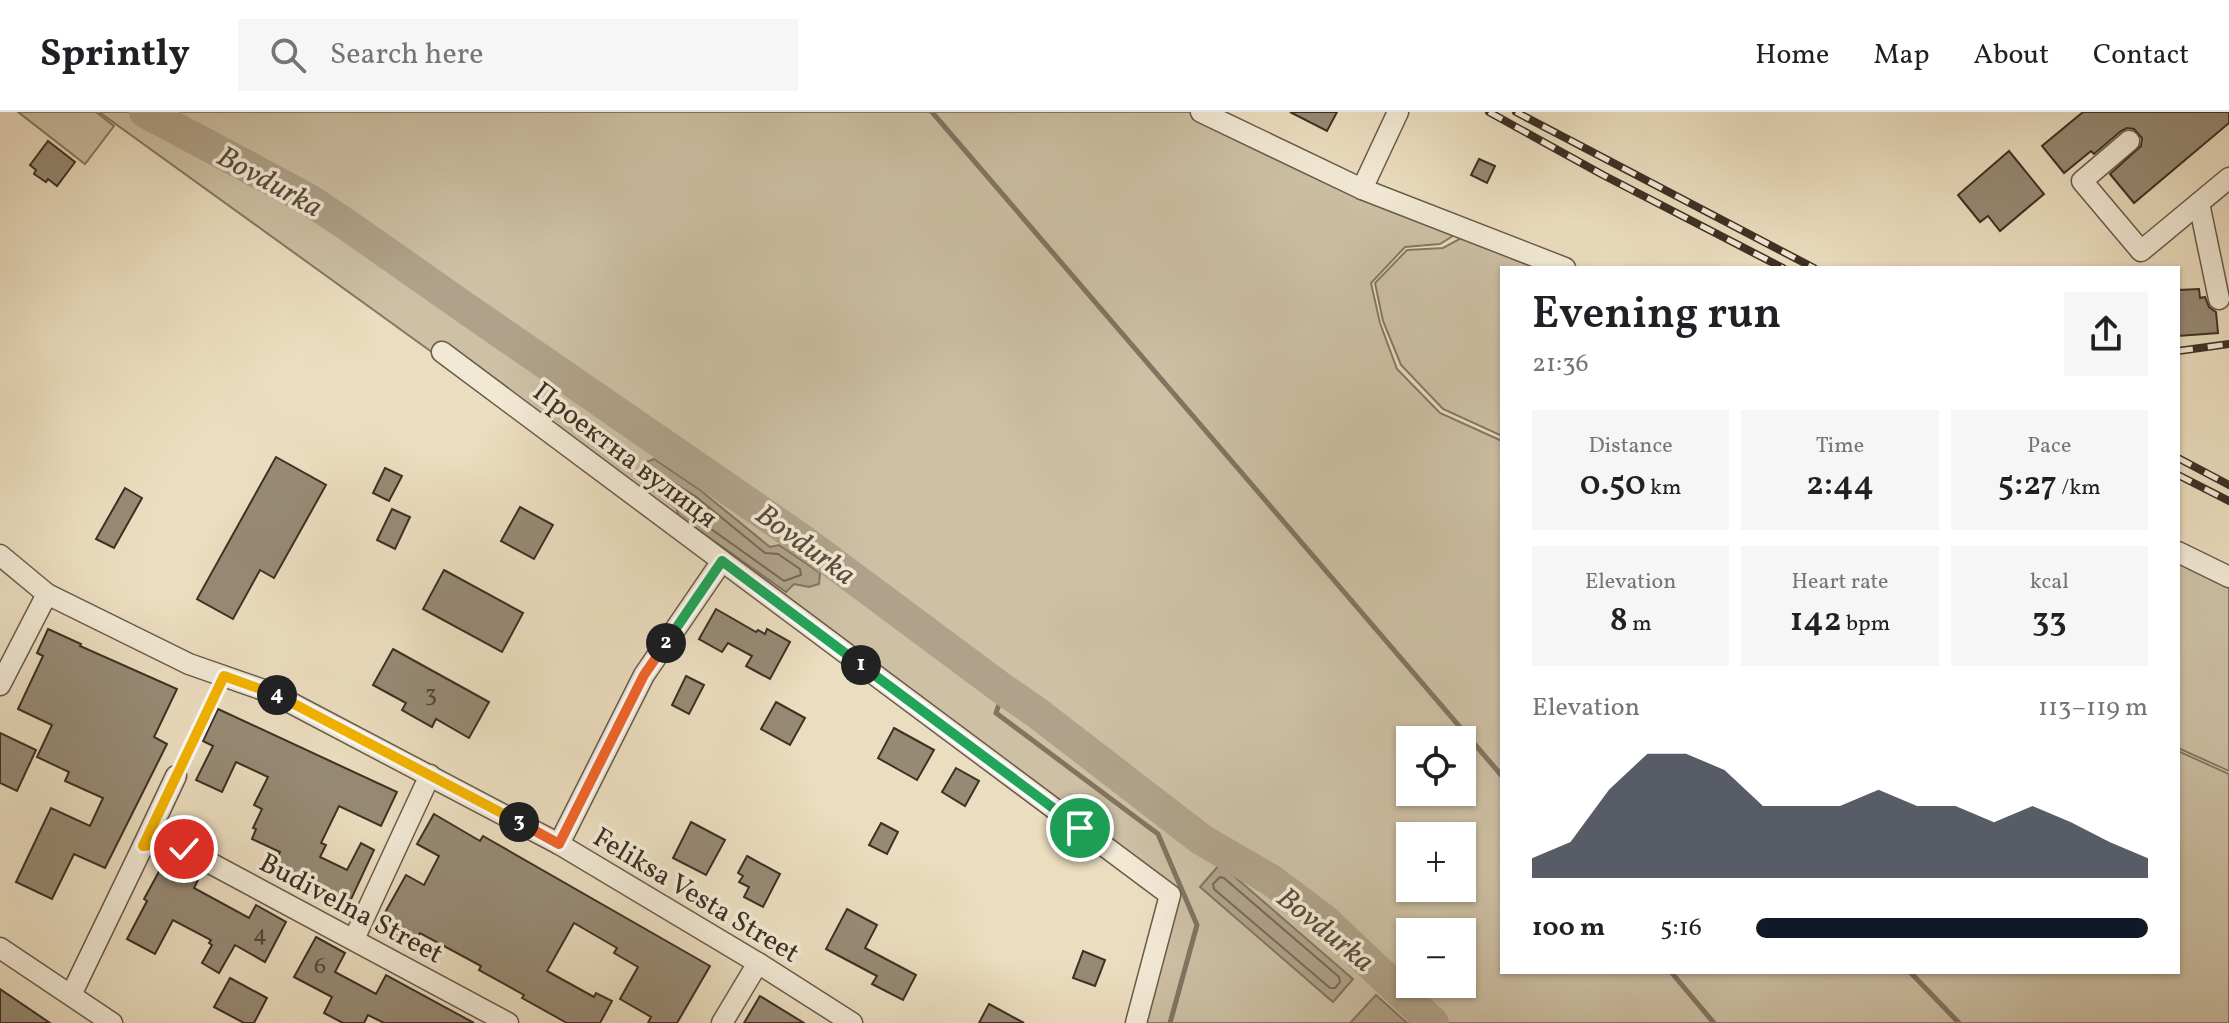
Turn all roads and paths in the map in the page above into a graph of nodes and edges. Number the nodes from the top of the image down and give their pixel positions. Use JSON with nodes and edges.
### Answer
{"nodes":[{"id":1,"x":1201,"y":112,"type":"edge"},
{"id":2,"x":1398,"y":112,"type":"edge"},
{"id":3,"x":2129,"y":141,"type":"dead end"},
{"id":4,"x":2229,"y":178,"type":"edge"},
{"id":5,"x":1362,"y":189,"type":"junction"},
{"id":6,"x":2199,"y":203,"type":"junction"},
{"id":7,"x":1560,"y":266,"type":"edge"},
{"id":8,"x":2219,"y":299,"type":"dead end"},
{"id":9,"x":442,"y":352,"type":"dead end"},
{"id":10,"x":2180,"y":553,"type":"edge"},
{"id":11,"x":0,"y":555,"type":"edge"},
{"id":12,"x":722,"y":561,"type":"junction"},
{"id":13,"x":2229,"y":577,"type":"edge"},
{"id":14,"x":47,"y":594,"type":"junction"},
{"id":15,"x":224,"y":676,"type":"junction"},
{"id":16,"x":0,"y":685,"type":"edge"},
{"id":17,"x":430,"y":775,"type":"junction"},
{"id":18,"x":176,"y":776,"type":"joint"},
{"id":19,"x":559,"y":844,"type":"junction"},
{"id":20,"x":143,"y":846,"type":"junction"},
{"id":21,"x":354,"y":939,"type":"junction"},
{"id":22,"x":0,"y":948,"type":"edge"},
{"id":23,"x":758,"y":963,"type":"junction"},
{"id":24,"x":71,"y":995,"type":"junction"},
{"id":25,"x":112,"y":1023,"type":"edge"},
{"id":26,"x":508,"y":1023,"type":"edge"},
{"id":27,"x":722,"y":1023,"type":"edge"},
{"id":28,"x":852,"y":1023,"type":"edge"},
{"id":29,"x":1136,"y":1023,"type":"edge"}],
"edges":[{"from":1,"to":5,"type":"street"},
{"from":2,"to":5,"type":"street"},
{"from":3,"to":6,"type":"street"},
{"from":4,"to":6,"type":"street"},
{"from":5,"to":7,"type":"street"},
{"from":6,"to":8,"type":"street"},
{"from":9,"to":12,"type":"street","name":"Проектна вулиця"},
{"from":10,"to":13,"type":"street"},
{"from":11,"to":14,"type":"street","name":"Feliksa Vesta Street"},
{"from":12,"to":19,"type":"street"},
{"from":12,"to":29,"type":"street","name":"Проектна вулиця"},
{"from":14,"to":15,"type":"street","name":"Feliksa Vesta Street"},
{"from":14,"to":16,"type":"street"},
{"from":15,"to":17,"type":"street","name":"Feliksa Vesta Street"},
{"from":15,"to":18,"type":"path"},
{"from":17,"to":19,"type":"street","name":"Feliksa Vesta Street"},
{"from":17,"to":21,"type":"street"},
{"from":18,"to":20,"type":"street"},
{"from":19,"to":23,"type":"street","name":"Feliksa Vesta Street"},
{"from":20,"to":21,"type":"street","name":"Budivelna Street"},
{"from":20,"to":24,"type":"street"},
{"from":21,"to":26,"type":"street","name":"Budivelna Street"},
{"from":22,"to":24,"type":"street"},
{"from":23,"to":27,"type":"street"},
{"from":23,"to":28,"type":"street","name":"Feliksa Vesta Street"},
{"from":24,"to":25,"type":"street"}]}
